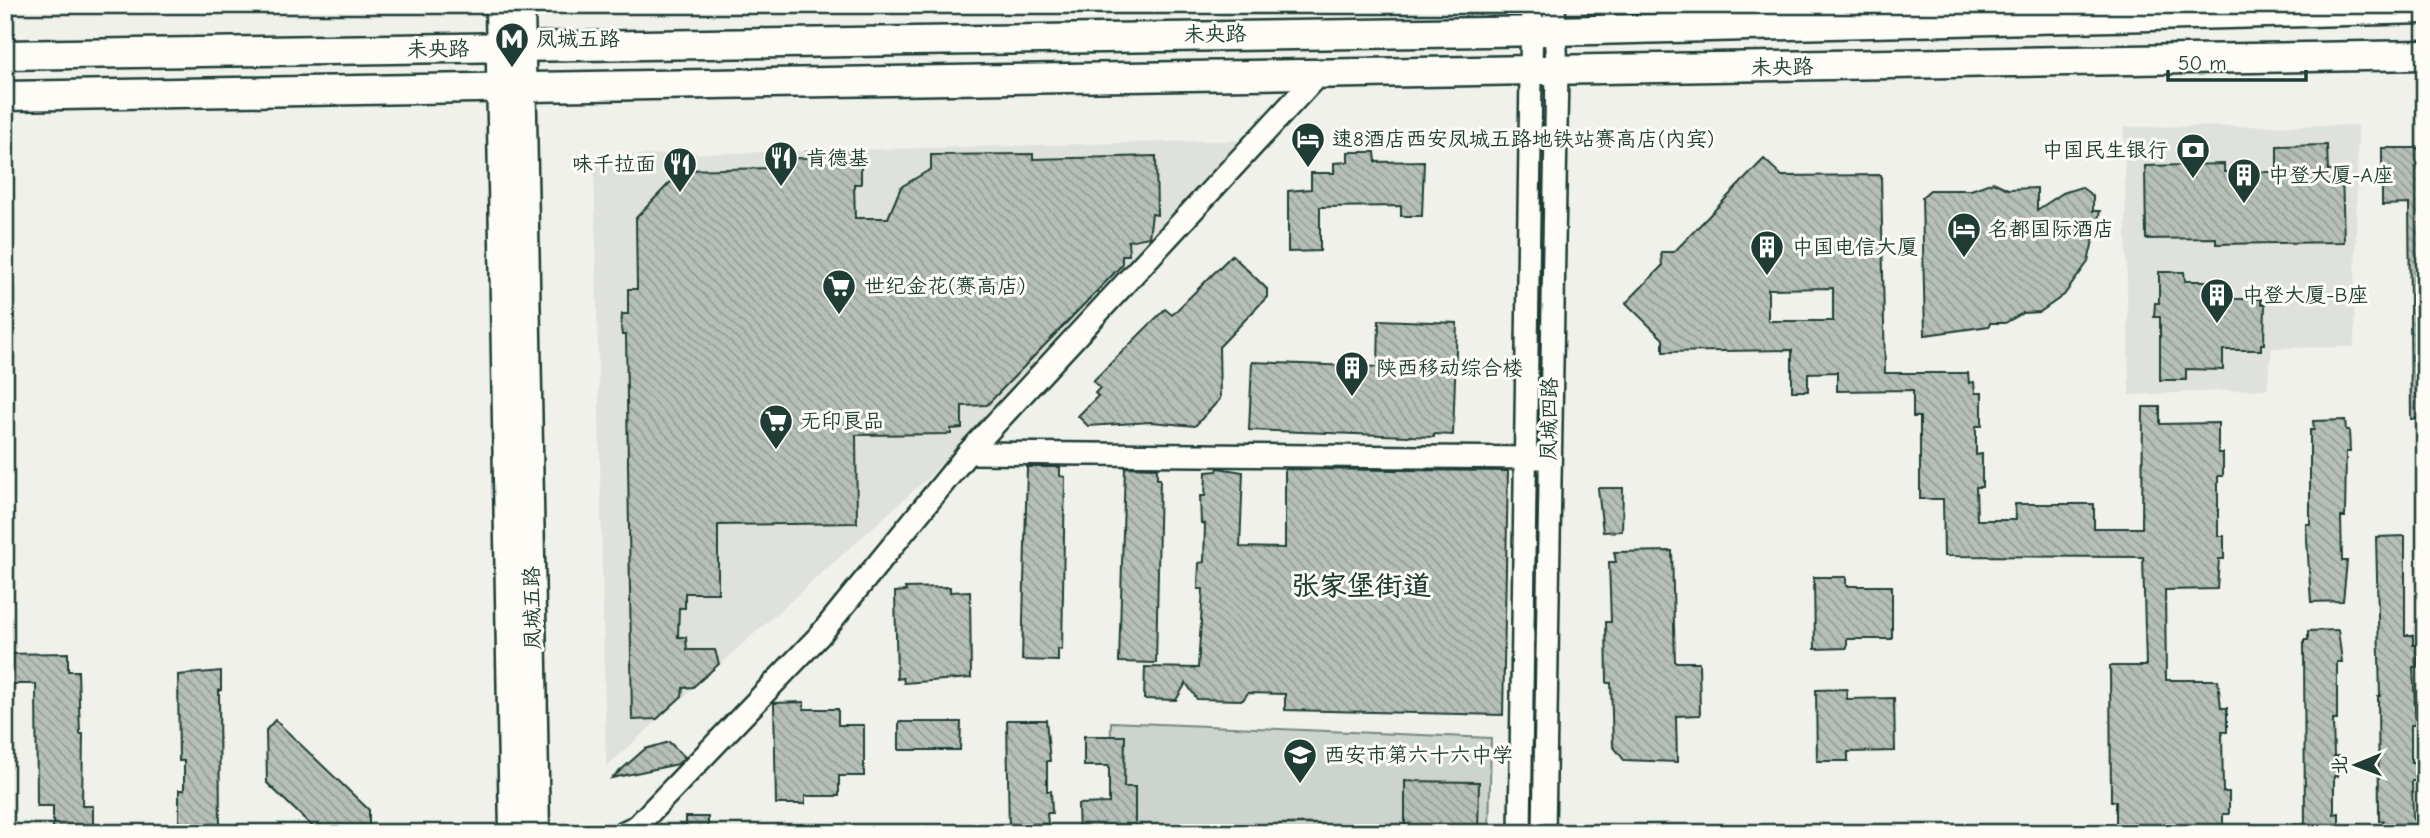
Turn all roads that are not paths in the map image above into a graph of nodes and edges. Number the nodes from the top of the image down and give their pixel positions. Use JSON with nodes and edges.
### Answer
{"nodes":[{"id":1,"x":500,"y":5,"type":"edge"},
{"id":2,"x":520,"y":5,"type":"edge"},
{"id":3,"x":2425,"y":9,"type":"edge"},
{"id":4,"x":1543,"y":18,"type":"edge"},
{"id":5,"x":511,"y":48,"type":"junction"},
{"id":6,"x":5,"y":55,"type":"edge"},
{"id":7,"x":2425,"y":55,"type":"edge"},
{"id":8,"x":1545,"y":70,"type":"junction"},
{"id":9,"x":1318,"y":75,"type":"junction"},
{"id":10,"x":512,"y":89,"type":"junction"},
{"id":11,"x":5,"y":96,"type":"edge"},
{"id":12,"x":968,"y":453,"type":"junction"},
{"id":13,"x":1525,"y":457,"type":"junction"},
{"id":14,"x":1548,"y":459,"type":"junction"},
{"id":15,"x":514,"y":833,"type":"edge"},
{"id":16,"x":536,"y":833,"type":"edge"},
{"id":17,"x":622,"y":833,"type":"edge"},
{"id":18,"x":1520,"y":833,"type":"edge"},
{"id":19,"x":1544,"y":833,"type":"edge"}],
"edges":[{"from":1,"to":5,"type":"main road","name":"凤城五路"},
{"from":2,"to":5,"type":"main road","name":"凤城五路"},
{"from":3,"to":4,"type":"main road","name":"未央路"},
{"from":4,"to":5,"type":"main road","name":"未央路"},
{"from":4,"to":8,"type":"street","name":"凤城四路"},
{"from":5,"to":6,"type":"main road","name":"未央路"},
{"from":5,"to":10,"type":"main road","name":"凤城五路"},
{"from":7,"to":8,"type":"main road","name":"未央路"},
{"from":8,"to":9,"type":"main road","name":"未央路"},
{"from":8,"to":13,"type":"street","name":"凤城四路"},
{"from":8,"to":14,"type":"street","name":"凤城四路"},
{"from":9,"to":10,"type":"main road","name":"未央路"},
{"from":9,"to":12,"type":"street"},
{"from":10,"to":11,"type":"main road","name":"未央路"},
{"from":10,"to":15,"type":"main road","name":"凤城五路"},
{"from":10,"to":16,"type":"main road","name":"凤城五路"},
{"from":12,"to":13,"type":"street"},
{"from":12,"to":17,"type":"street"},
{"from":13,"to":14,"type":"street"},
{"from":13,"to":18,"type":"street","name":"凤城四路"},
{"from":14,"to":19,"type":"street","name":"凤城四路"}]}
